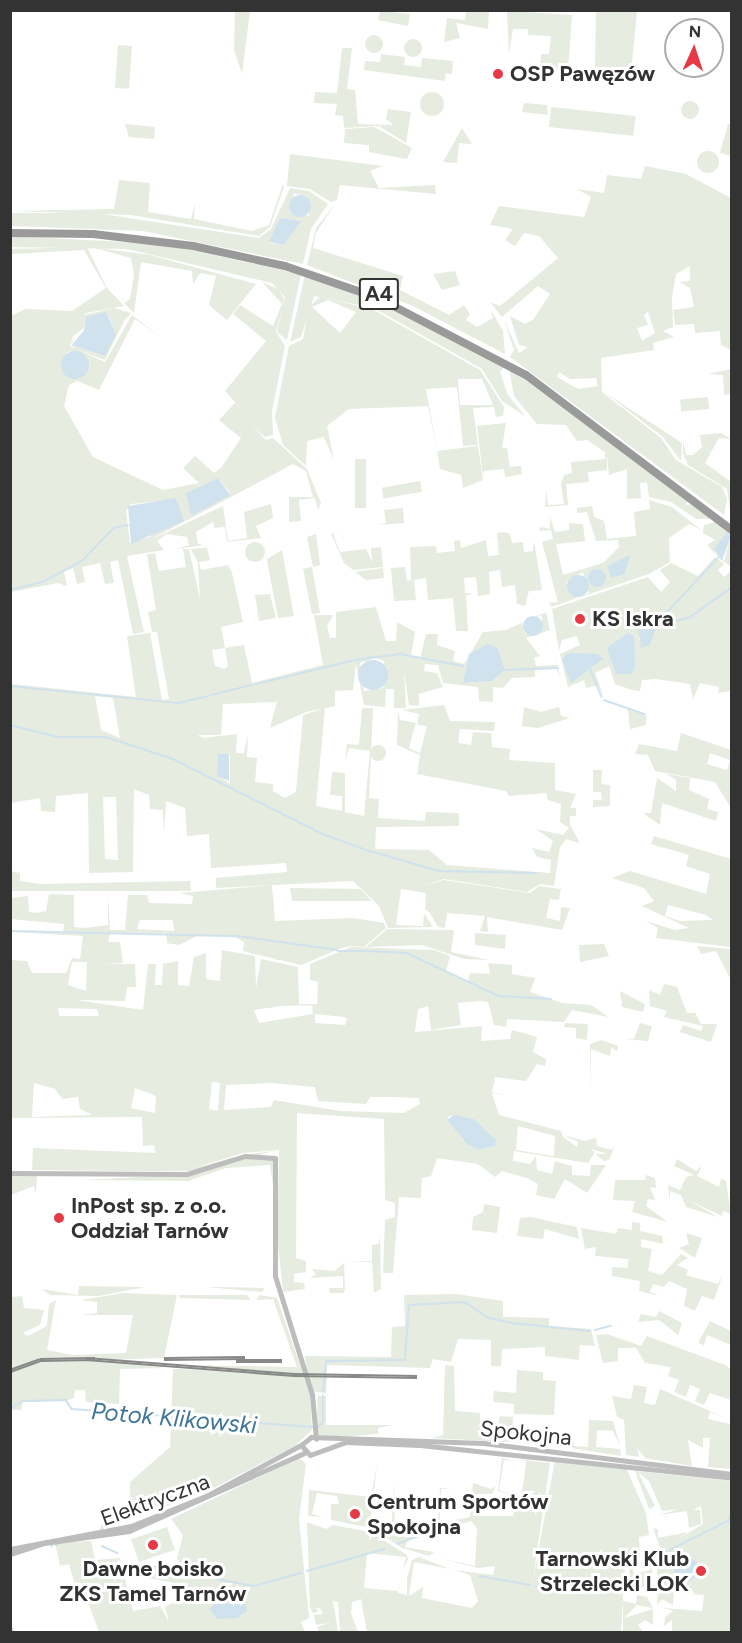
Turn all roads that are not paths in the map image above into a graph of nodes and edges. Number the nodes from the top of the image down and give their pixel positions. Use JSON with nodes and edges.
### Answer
{"nodes":[{"id":1,"x":10,"y":229,"type":"edge"},
{"id":2,"x":10,"y":234,"type":"edge"},
{"id":3,"x":694,"y":499,"type":"junction"},
{"id":4,"x":732,"y":524,"type":"edge"},
{"id":5,"x":732,"y":530,"type":"edge"},
{"id":6,"x":10,"y":1173,"type":"edge"},
{"id":7,"x":315,"y":1425,"type":"junction"},
{"id":8,"x":308,"y":1437,"type":"junction"},
{"id":9,"x":316,"y":1441,"type":"junction"},
{"id":10,"x":499,"y":1444,"type":"junction"},
{"id":11,"x":301,"y":1445,"type":"junction"},
{"id":12,"x":318,"y":1449,"type":"junction"},
{"id":13,"x":495,"y":1452,"type":"junction"},
{"id":14,"x":304,"y":1453,"type":"junction"},
{"id":15,"x":732,"y":1476,"type":"edge"},
{"id":16,"x":10,"y":1549,"type":"edge"},
{"id":17,"x":10,"y":1554,"type":"edge"}],
"edges":[{"from":1,"to":3,"type":"highway","number":"A4"},
{"from":2,"to":3,"type":"highway","number":"A4"},
{"from":3,"to":4,"type":"highway","number":"A4"},
{"from":3,"to":5,"type":"highway","number":"A4"},
{"from":6,"to":7,"type":"main road"},
{"from":7,"to":8,"type":"main road"},
{"from":7,"to":9,"type":"main road"},
{"from":8,"to":9,"type":"main road"},
{"from":8,"to":11,"type":"main road"},
{"from":9,"to":10,"type":"main road","name":"Spokojna"},
{"from":9,"to":12,"type":"main road"},
{"from":10,"to":13,"type":"main road"},
{"from":10,"to":15,"type":"main road","name":"Spokojna"},
{"from":11,"to":14,"type":"main road"},
{"from":11,"to":16,"type":"main road","name":"Elektryczna"},
{"from":12,"to":13,"type":"main road","name":"Spokojna"},
{"from":12,"to":14,"type":"main road","name":"Spokojna"},
{"from":13,"to":15,"type":"main road","name":"Spokojna"},
{"from":14,"to":17,"type":"main road","name":"Elektryczna"}]}
